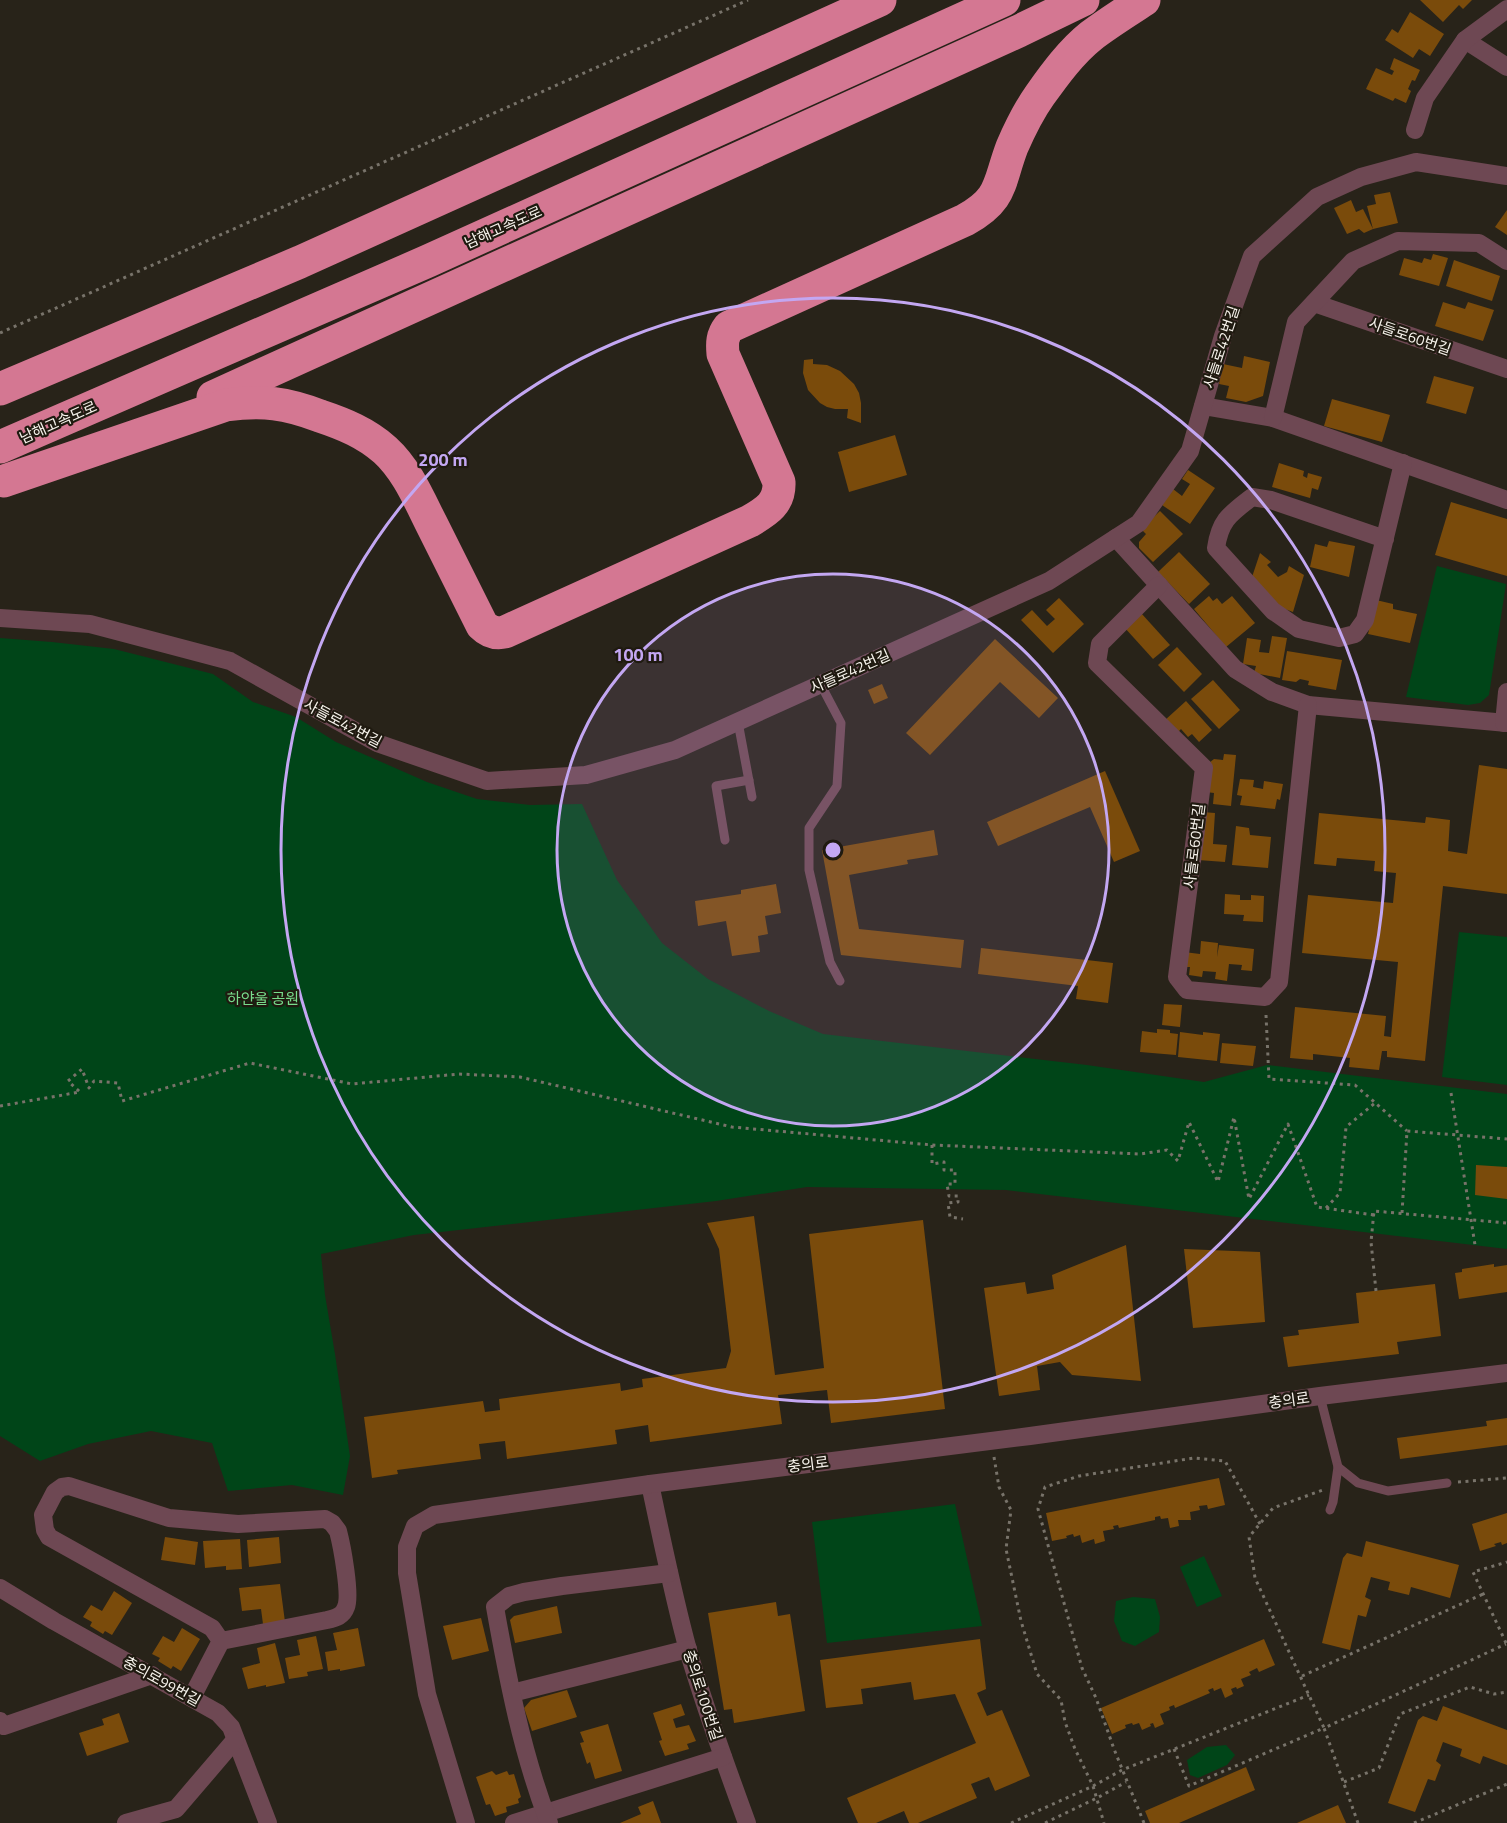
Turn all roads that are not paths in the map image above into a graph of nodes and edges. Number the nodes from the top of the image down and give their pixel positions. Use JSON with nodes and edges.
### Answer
{"nodes":[{"id":1,"x":880,"y":0,"type":"edge"},
{"id":2,"x":1004,"y":0,"type":"edge"},
{"id":3,"x":1083,"y":0,"type":"edge"},
{"id":4,"x":1144,"y":0,"type":"edge"},
{"id":5,"x":1507,"y":9,"type":"edge"},
{"id":6,"x":1466,"y":40,"type":"junction"},
{"id":7,"x":1507,"y":67,"type":"edge"},
{"id":8,"x":1415,"y":130,"type":"dead end"},
{"id":9,"x":1507,"y":176,"type":"edge"},
{"id":10,"x":1507,"y":261,"type":"edge"},
{"id":11,"x":1314,"y":303,"type":"junction"},
{"id":12,"x":1507,"y":369,"type":"edge"},
{"id":13,"x":0,"y":389,"type":"edge"},
{"id":14,"x":1203,"y":406,"type":"junction"},
{"id":15,"x":1273,"y":418,"type":"junction"},
{"id":16,"x":0,"y":447,"type":"edge"},
{"id":17,"x":1403,"y":463,"type":"junction"},
{"id":18,"x":2,"y":482,"type":"edge"},
{"id":19,"x":1507,"y":500,"type":"edge"},
{"id":20,"x":1116,"y":538,"type":"junction"},
{"id":21,"x":1384,"y":538,"type":"junction"},
{"id":22,"x":1159,"y":585,"type":"junction"},
{"id":23,"x":0,"y":618,"type":"edge"},
{"id":24,"x":821,"y":685,"type":"junction"},
{"id":25,"x":1507,"y":692,"type":"edge"},
{"id":26,"x":1308,"y":705,"type":"junction"},
{"id":27,"x":738,"y":722,"type":"junction"},
{"id":28,"x":1505,"y":723,"type":"edge"},
{"id":29,"x":749,"y":780,"type":"junction"},
{"id":30,"x":752,"y":797,"type":"dead end"},
{"id":31,"x":725,"y":840,"type":"dead end"},
{"id":32,"x":840,"y":981,"type":"dead end"},
{"id":33,"x":1507,"y":1373,"type":"edge"},
{"id":34,"x":1320,"y":1396,"type":"junction"},
{"id":35,"x":1338,"y":1467,"type":"junction"},
{"id":36,"x":1448,"y":1483,"type":"road end"},
{"id":37,"x":650,"y":1485,"type":"junction"},
{"id":38,"x":1330,"y":1510,"type":"dead end"},
{"id":39,"x":669,"y":1573,"type":"junction"},
{"id":40,"x":0,"y":1588,"type":"edge"},
{"id":41,"x":221,"y":1641,"type":"junction"},
{"id":42,"x":688,"y":1649,"type":"junction"},
{"id":43,"x":152,"y":1675,"type":"junction"},
{"id":44,"x":512,"y":1694,"type":"junction"},
{"id":45,"x":192,"y":1697,"type":"junction"},
{"id":46,"x":0,"y":1721,"type":"edge"},
{"id":47,"x":235,"y":1740,"type":"junction"},
{"id":48,"x":723,"y":1757,"type":"junction"},
{"id":49,"x":179,"y":1816,"type":"edge"},
{"id":50,"x":547,"y":1818,"type":"edge"},
{"id":51,"x":126,"y":1823,"type":"edge"},
{"id":52,"x":267,"y":1823,"type":"edge"},
{"id":53,"x":466,"y":1823,"type":"edge"},
{"id":54,"x":514,"y":1823,"type":"edge"},
{"id":55,"x":747,"y":1823,"type":"edge"}],
"edges":[{"from":1,"to":13,"type":"highway"},
{"from":2,"to":16,"type":"highway","name":"남해고속도로"},
{"from":3,"to":18,"type":"highway"},
{"from":4,"to":18,"type":"highway"},
{"from":5,"to":6,"type":"street"},
{"from":6,"to":7,"type":"street"},
{"from":6,"to":8,"type":"street"},
{"from":9,"to":14,"type":"street","name":"사들로42번길"},
{"from":10,"to":11,"type":"street"},
{"from":11,"to":12,"type":"street","name":"사들로60번길"},
{"from":11,"to":15,"type":"street"},
{"from":14,"to":15,"type":"street"},
{"from":14,"to":20,"type":"street","name":"사들로42번길"},
{"from":15,"to":17,"type":"street"},
{"from":17,"to":19,"type":"street"},
{"from":17,"to":21,"type":"street"},
{"from":20,"to":22,"type":"street"},
{"from":20,"to":24,"type":"street","name":"사들로42번길"},
{"from":21,"to":21,"type":"street"},
{"from":22,"to":26,"type":"street"},
{"from":22,"to":26,"type":"street","name":"사들로60번길"},
{"from":23,"to":27,"type":"street","name":"사들로42번길"},
{"from":24,"to":27,"type":"street","name":"사들로42번길"},
{"from":24,"to":32,"type":"lane"},
{"from":25,"to":28,"type":"street"},
{"from":26,"to":28,"type":"street"},
{"from":27,"to":29,"type":"lane"},
{"from":29,"to":30,"type":"lane"},
{"from":29,"to":31,"type":"lane"},
{"from":33,"to":34,"type":"street","name":"충의로"},
{"from":34,"to":35,"type":"lane"},
{"from":34,"to":37,"type":"street","name":"충의로"},
{"from":35,"to":36,"type":"lane"},
{"from":35,"to":38,"type":"lane"},
{"from":37,"to":39,"type":"street","name":"충의로100번길"},
{"from":37,"to":53,"type":"street","name":"충의로"},
{"from":39,"to":42,"type":"street","name":"충의로100번길"},
{"from":39,"to":44,"type":"street"},
{"from":40,"to":43,"type":"street","name":"충의로99번길"},
{"from":41,"to":41,"type":"street"},
{"from":41,"to":45,"type":"street"},
{"from":42,"to":44,"type":"street"},
{"from":42,"to":48,"type":"street","name":"충의로100번길"},
{"from":43,"to":45,"type":"street","name":"충의로99번길"},
{"from":43,"to":46,"type":"street"},
{"from":44,"to":50,"type":"street"},
{"from":45,"to":47,"type":"street","name":"충의로99번길"},
{"from":47,"to":49,"type":"street"},
{"from":47,"to":52,"type":"street","name":"충의로99번길"},
{"from":48,"to":50,"type":"street","name":"충의로100번길"},
{"from":48,"to":55,"type":"street"},
{"from":49,"to":51,"type":"street"},
{"from":50,"to":54,"type":"street","name":"충의로100번길"}]}
